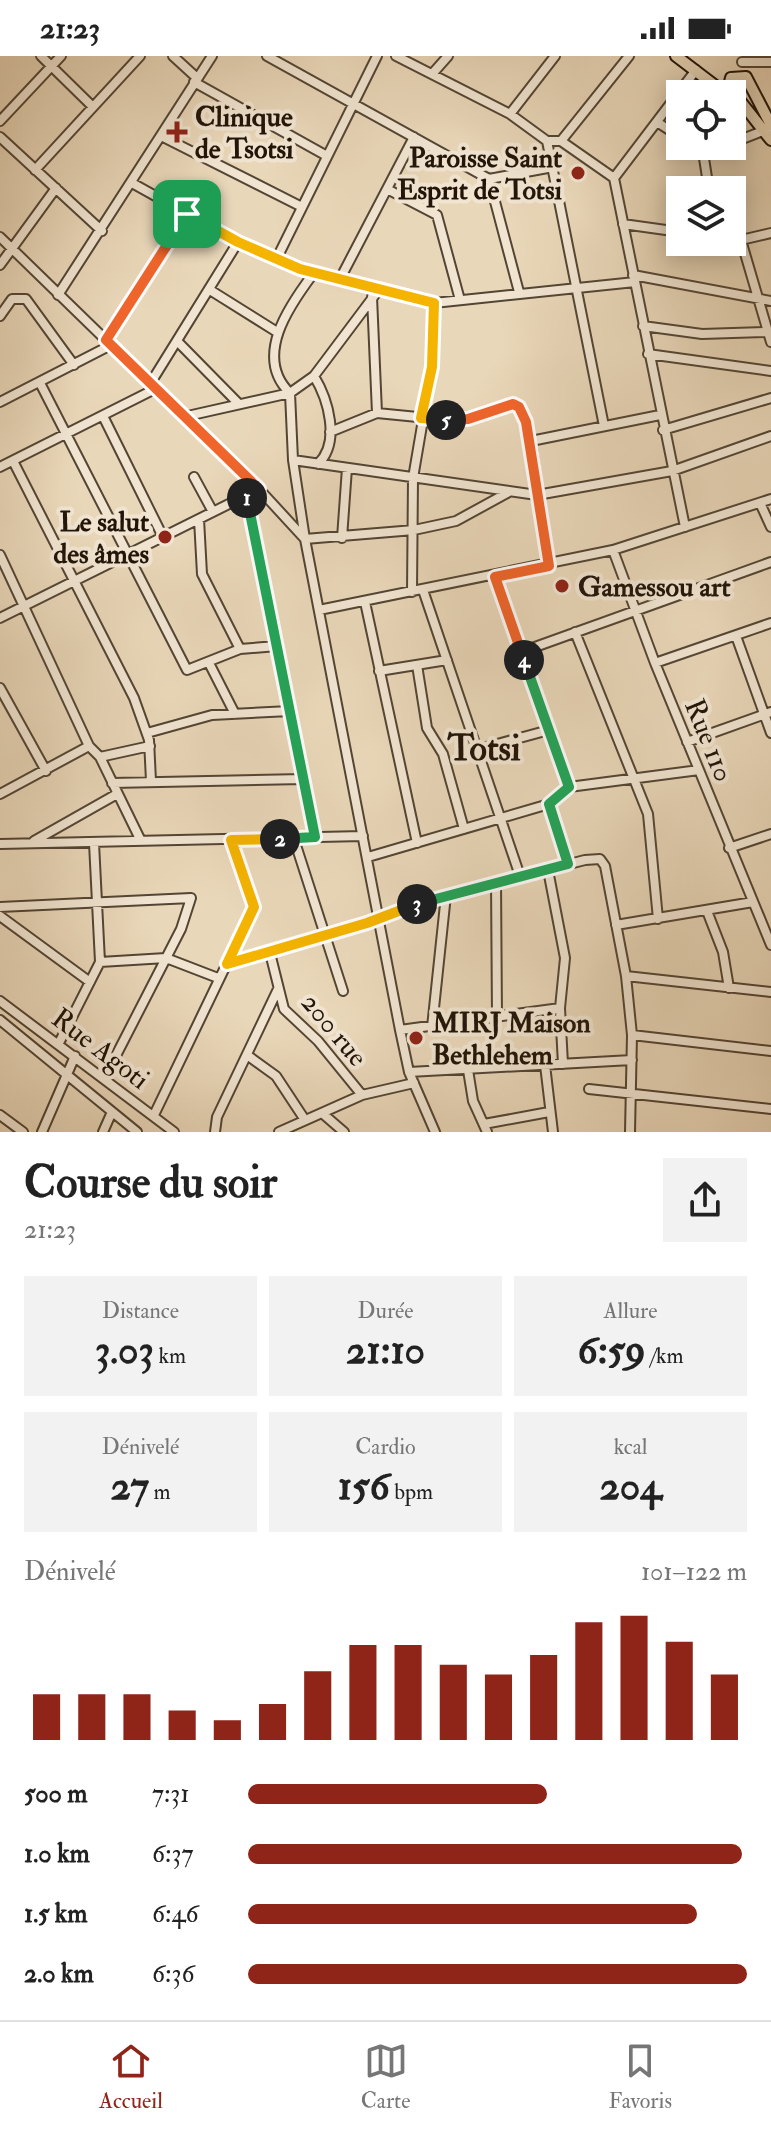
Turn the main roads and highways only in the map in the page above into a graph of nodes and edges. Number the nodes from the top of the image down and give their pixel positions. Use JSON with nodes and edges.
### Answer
{"nodes":[{"id":1,"x":676,"y":56,"type":"edge"},
{"id":2,"x":711,"y":80,"type":"edge"},
{"id":3,"x":743,"y":80,"type":"edge"},
{"id":4,"x":752,"y":93,"type":"junction"},
{"id":5,"x":746,"y":96,"type":"edge"},
{"id":6,"x":746,"y":110,"type":"edge"},
{"id":7,"x":769,"y":132,"type":"edge"}],
"edges":[{"from":1,"to":2,"type":"main road"},
{"from":3,"to":4,"type":"main road"},
{"from":4,"to":5,"type":"main road"},
{"from":4,"to":7,"type":"main road"},
{"from":6,"to":7,"type":"main road"}]}
